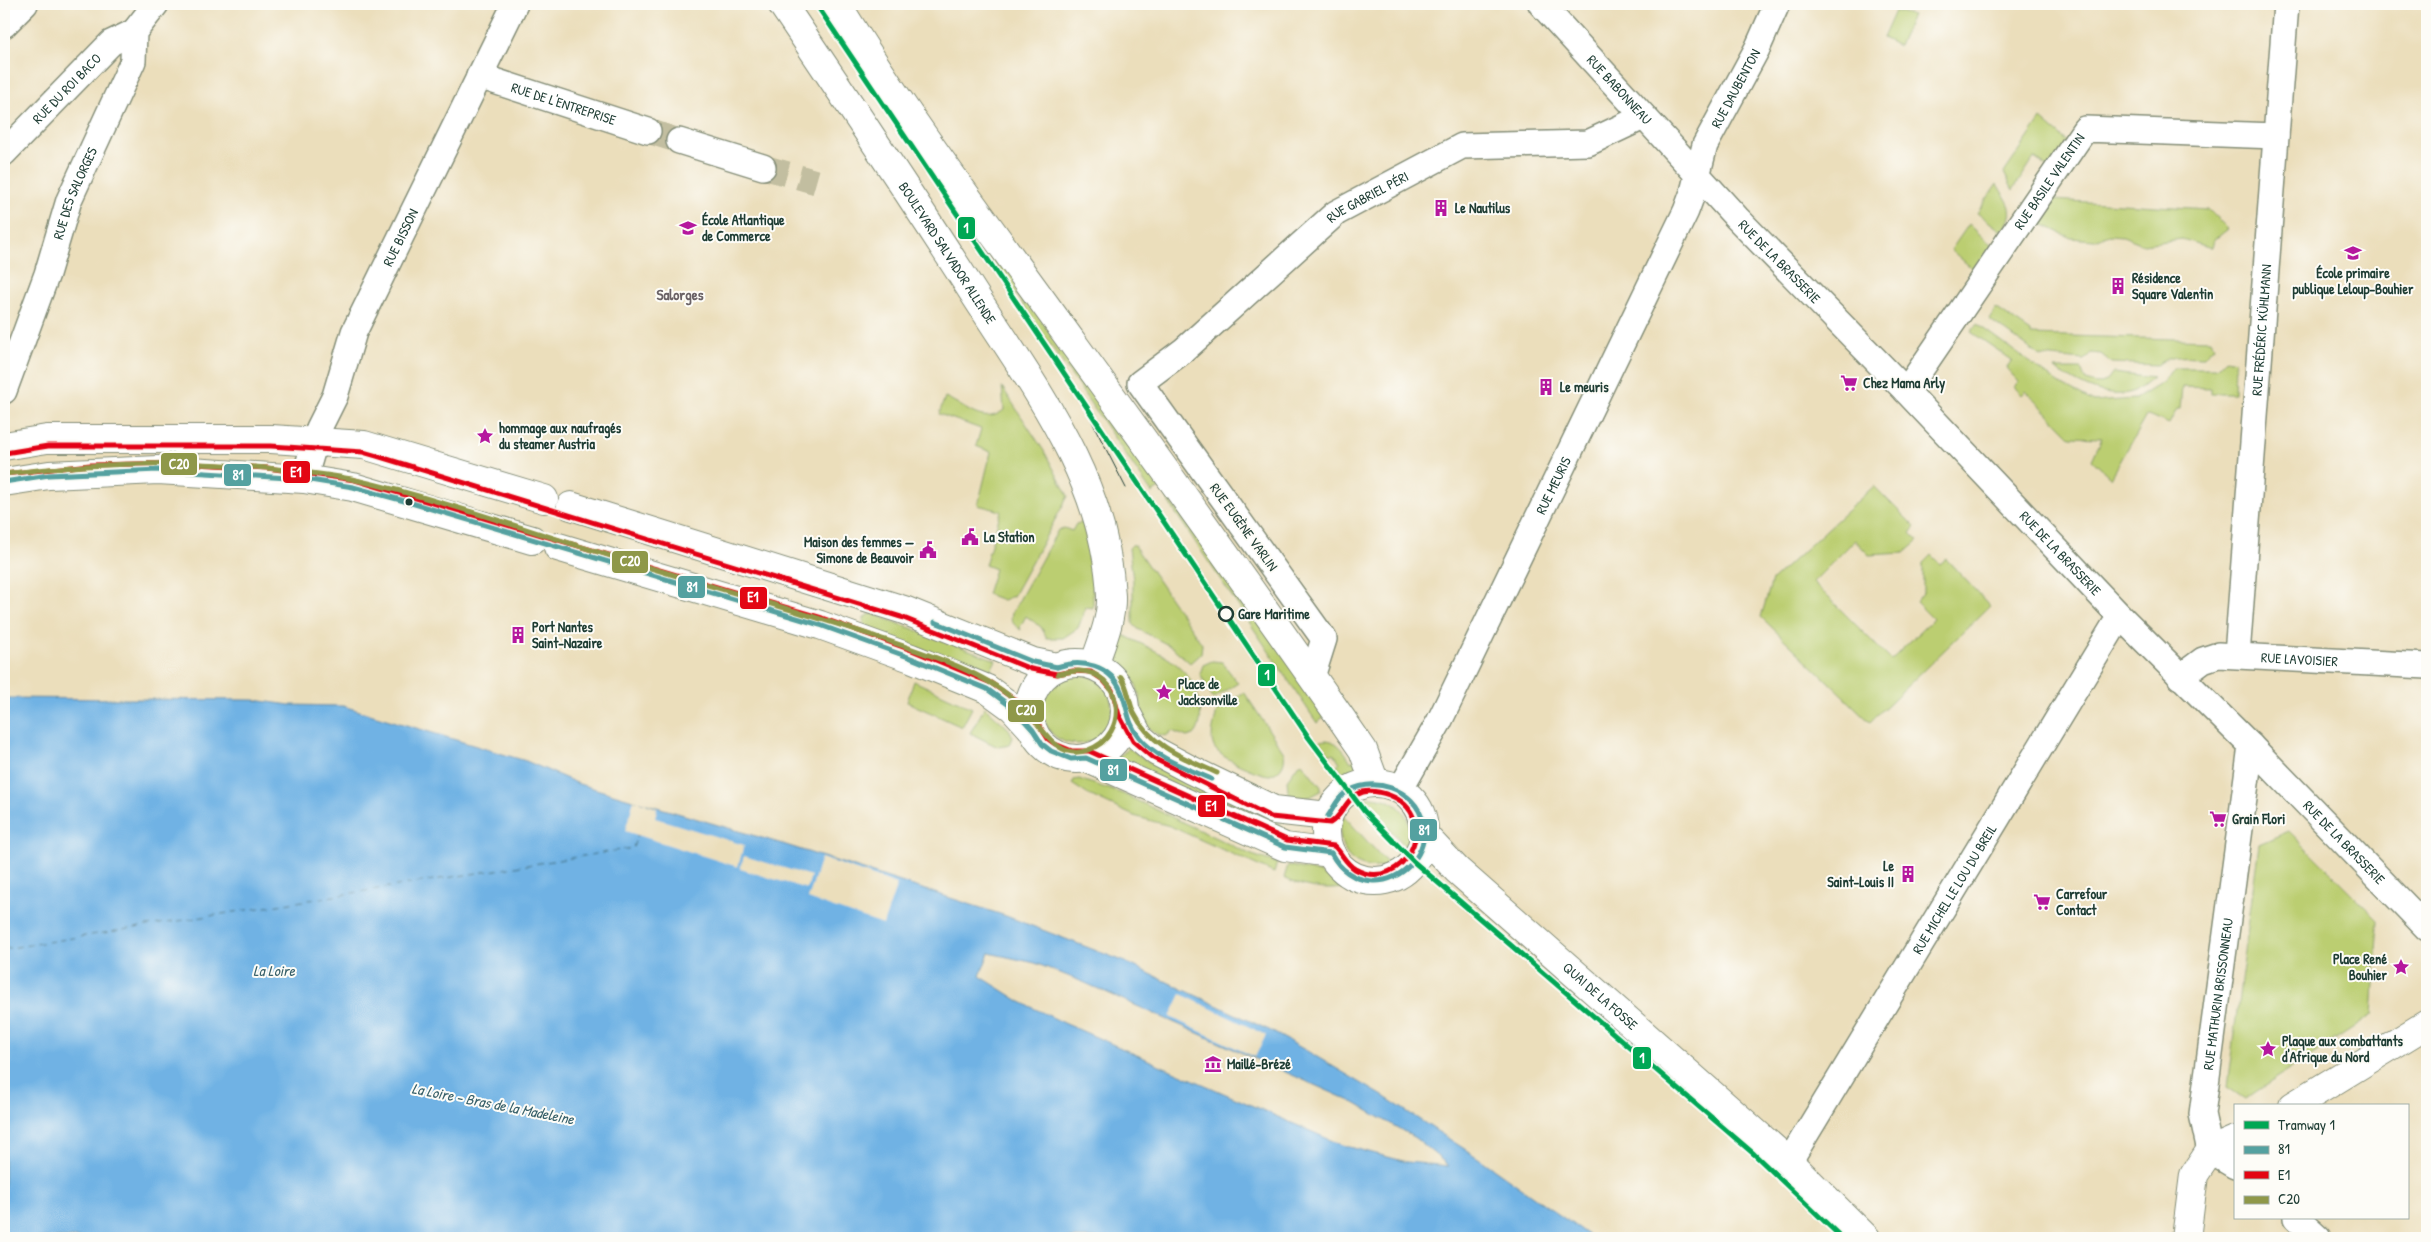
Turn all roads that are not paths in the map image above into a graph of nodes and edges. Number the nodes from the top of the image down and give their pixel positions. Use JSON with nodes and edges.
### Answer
{"nodes":[{"id":1,"x":25,"y":4,"type":"edge"},
{"id":2,"x":156,"y":4,"type":"edge"},
{"id":3,"x":515,"y":4,"type":"edge"},
{"id":4,"x":782,"y":4,"type":"edge"},
{"id":5,"x":837,"y":4,"type":"edge"},
{"id":6,"x":1541,"y":4,"type":"edge"},
{"id":7,"x":1778,"y":4,"type":"edge"},
{"id":8,"x":2286,"y":4,"type":"edge"},
{"id":9,"x":4,"y":25,"type":"edge"},
{"id":10,"x":134,"y":32,"type":"junction"},
{"id":11,"x":478,"y":76,"type":"junction"},
{"id":12,"x":1643,"y":117,"type":"junction"},
{"id":13,"x":648,"y":131,"type":"tunnel mouth"},
{"id":14,"x":2276,"y":136,"type":"junction"},
{"id":15,"x":679,"y":141,"type":"tunnel mouth"},
{"id":16,"x":4,"y":153,"type":"edge"},
{"id":17,"x":763,"y":167,"type":"tunnel mouth"},
{"id":18,"x":1698,"y":175,"type":"junction"},
{"id":19,"x":1140,"y":384,"type":"joint"},
{"id":20,"x":4,"y":391,"type":"edge"},
{"id":21,"x":1906,"y":391,"type":"junction"},
{"id":22,"x":315,"y":442,"type":"junction"},
{"id":23,"x":4,"y":446,"type":"edge"},
{"id":24,"x":304,"y":479,"type":"junction"},
{"id":25,"x":4,"y":482,"type":"edge"},
{"id":26,"x":544,"y":499,"type":"dead end"},
{"id":27,"x":571,"y":506,"type":"dead end"},
{"id":28,"x":2120,"y":616,"type":"junction"},
{"id":29,"x":2237,"y":655,"type":"junction"},
{"id":30,"x":1094,"y":666,"type":"junction"},
{"id":31,"x":2427,"y":666,"type":"edge"},
{"id":32,"x":1057,"y":667,"type":"junction"},
{"id":33,"x":1312,"y":677,"type":"junction"},
{"id":34,"x":2180,"y":677,"type":"junction"},
{"id":35,"x":1126,"y":712,"type":"junction"},
{"id":36,"x":1033,"y":730,"type":"junction"},
{"id":37,"x":2251,"y":746,"type":"junction"},
{"id":38,"x":1086,"y":758,"type":"junction"},
{"id":39,"x":1387,"y":787,"type":"junction"},
{"id":40,"x":1328,"y":816,"type":"junction"},
{"id":41,"x":1424,"y":834,"type":"junction"},
{"id":42,"x":1330,"y":853,"type":"junction"},
{"id":43,"x":2427,"y":928,"type":"edge"},
{"id":44,"x":2427,"y":1024,"type":"edge"},
{"id":45,"x":2296,"y":1104,"type":"edge"},
{"id":46,"x":2234,"y":1140,"type":"edge"},
{"id":47,"x":2210,"y":1151,"type":"junction"},
{"id":48,"x":1789,"y":1162,"type":"junction"},
{"id":49,"x":2234,"y":1165,"type":"edge"},
{"id":50,"x":2298,"y":1220,"type":"edge"},
{"id":51,"x":1866,"y":1238,"type":"edge"},
{"id":52,"x":2186,"y":1238,"type":"edge"},
{"id":53,"x":2318,"y":1238,"type":"edge"}],
"edges":[{"from":1,"to":9,"type":"street"},
{"from":2,"to":10,"type":"street"},
{"from":3,"to":11,"type":"street","name":"RUE BISSON"},
{"from":4,"to":30,"type":"main road","name":"BOULEVARD SALVADOR ALLENDE"},
{"from":5,"to":33,"type":"main road"},
{"from":6,"to":12,"type":"street","name":"RUE BABONNEAU"},
{"from":7,"to":18,"type":"street","name":"RUE DAUBENTON"},
{"from":8,"to":14,"type":"street","name":"RUE FRÉDÉRIC KÜHLMANN"},
{"from":10,"to":16,"type":"street","name":"RUE DU ROI BACO"},
{"from":10,"to":20,"type":"street","name":"RUE DES SALORGES"},
{"from":11,"to":13,"type":"street","name":"RUE DE L'ENTREPRISE"},
{"from":11,"to":22,"type":"street","name":"RUE BISSON"},
{"from":12,"to":18,"type":"street","name":"RUE BABONNEAU"},
{"from":12,"to":19,"type":"street","name":"RUE GABRIEL PÉRI"},
{"from":14,"to":21,"type":"street","name":"RUE BASILE VALENTIN"},
{"from":14,"to":29,"type":"street","name":"RUE FRÉDÉRIC KÜHLMANN"},
{"from":15,"to":17,"type":"street"},
{"from":18,"to":21,"type":"street","name":"RUE DE LA BRASSERIE"},
{"from":18,"to":39,"type":"street","name":"RUE MEURIS"},
{"from":19,"to":33,"type":"street","name":"RUE EUGÈNE VARLIN"},
{"from":21,"to":28,"type":"street","name":"RUE DE LA BRASSERIE"},
{"from":22,"to":23,"type":"main road"},
{"from":22,"to":24,"type":"street","name":"RUE BISSON"},
{"from":22,"to":26,"type":"main road"},
{"from":24,"to":25,"type":"main road"},
{"from":24,"to":36,"type":"main road"},
{"from":27,"to":32,"type":"main road"},
{"from":28,"to":34,"type":"street","name":"RUE DE LA BRASSERIE"},
{"from":28,"to":48,"type":"street","name":"RUE MICHEL LE LOU DU BREIL"},
{"from":29,"to":31,"type":"street","name":"RUE LAVOISIER"},
{"from":29,"to":34,"type":"street","name":"RUE LAVOISIER"},
{"from":30,"to":32,"type":"main road"},
{"from":30,"to":35,"type":"main road"},
{"from":32,"to":36,"type":"main road"},
{"from":33,"to":39,"type":"main road"},
{"from":34,"to":37,"type":"street","name":"RUE DE LA BRASSERIE"},
{"from":35,"to":38,"type":"main road"},
{"from":35,"to":40,"type":"main road"},
{"from":36,"to":38,"type":"main road"},
{"from":37,"to":43,"type":"street","name":"RUE DE LA BRASSERIE"},
{"from":37,"to":47,"type":"street","name":"RUE MATHURIN BRISSONNEAU"},
{"from":38,"to":42,"type":"main road"},
{"from":39,"to":40,"type":"main road"},
{"from":39,"to":41,"type":"main road"},
{"from":40,"to":42,"type":"main road"},
{"from":41,"to":42,"type":"main road"},
{"from":41,"to":48,"type":"main road","name":"QUAI DE LA FOSSE"},
{"from":44,"to":45,"type":"main road"},
{"from":46,"to":47,"type":"main road"},
{"from":47,"to":49,"type":"street"},
{"from":47,"to":52,"type":"main road"},
{"from":48,"to":51,"type":"main road","name":"QUAI DE LA FOSSE"},
{"from":50,"to":53,"type":"street"}]}
